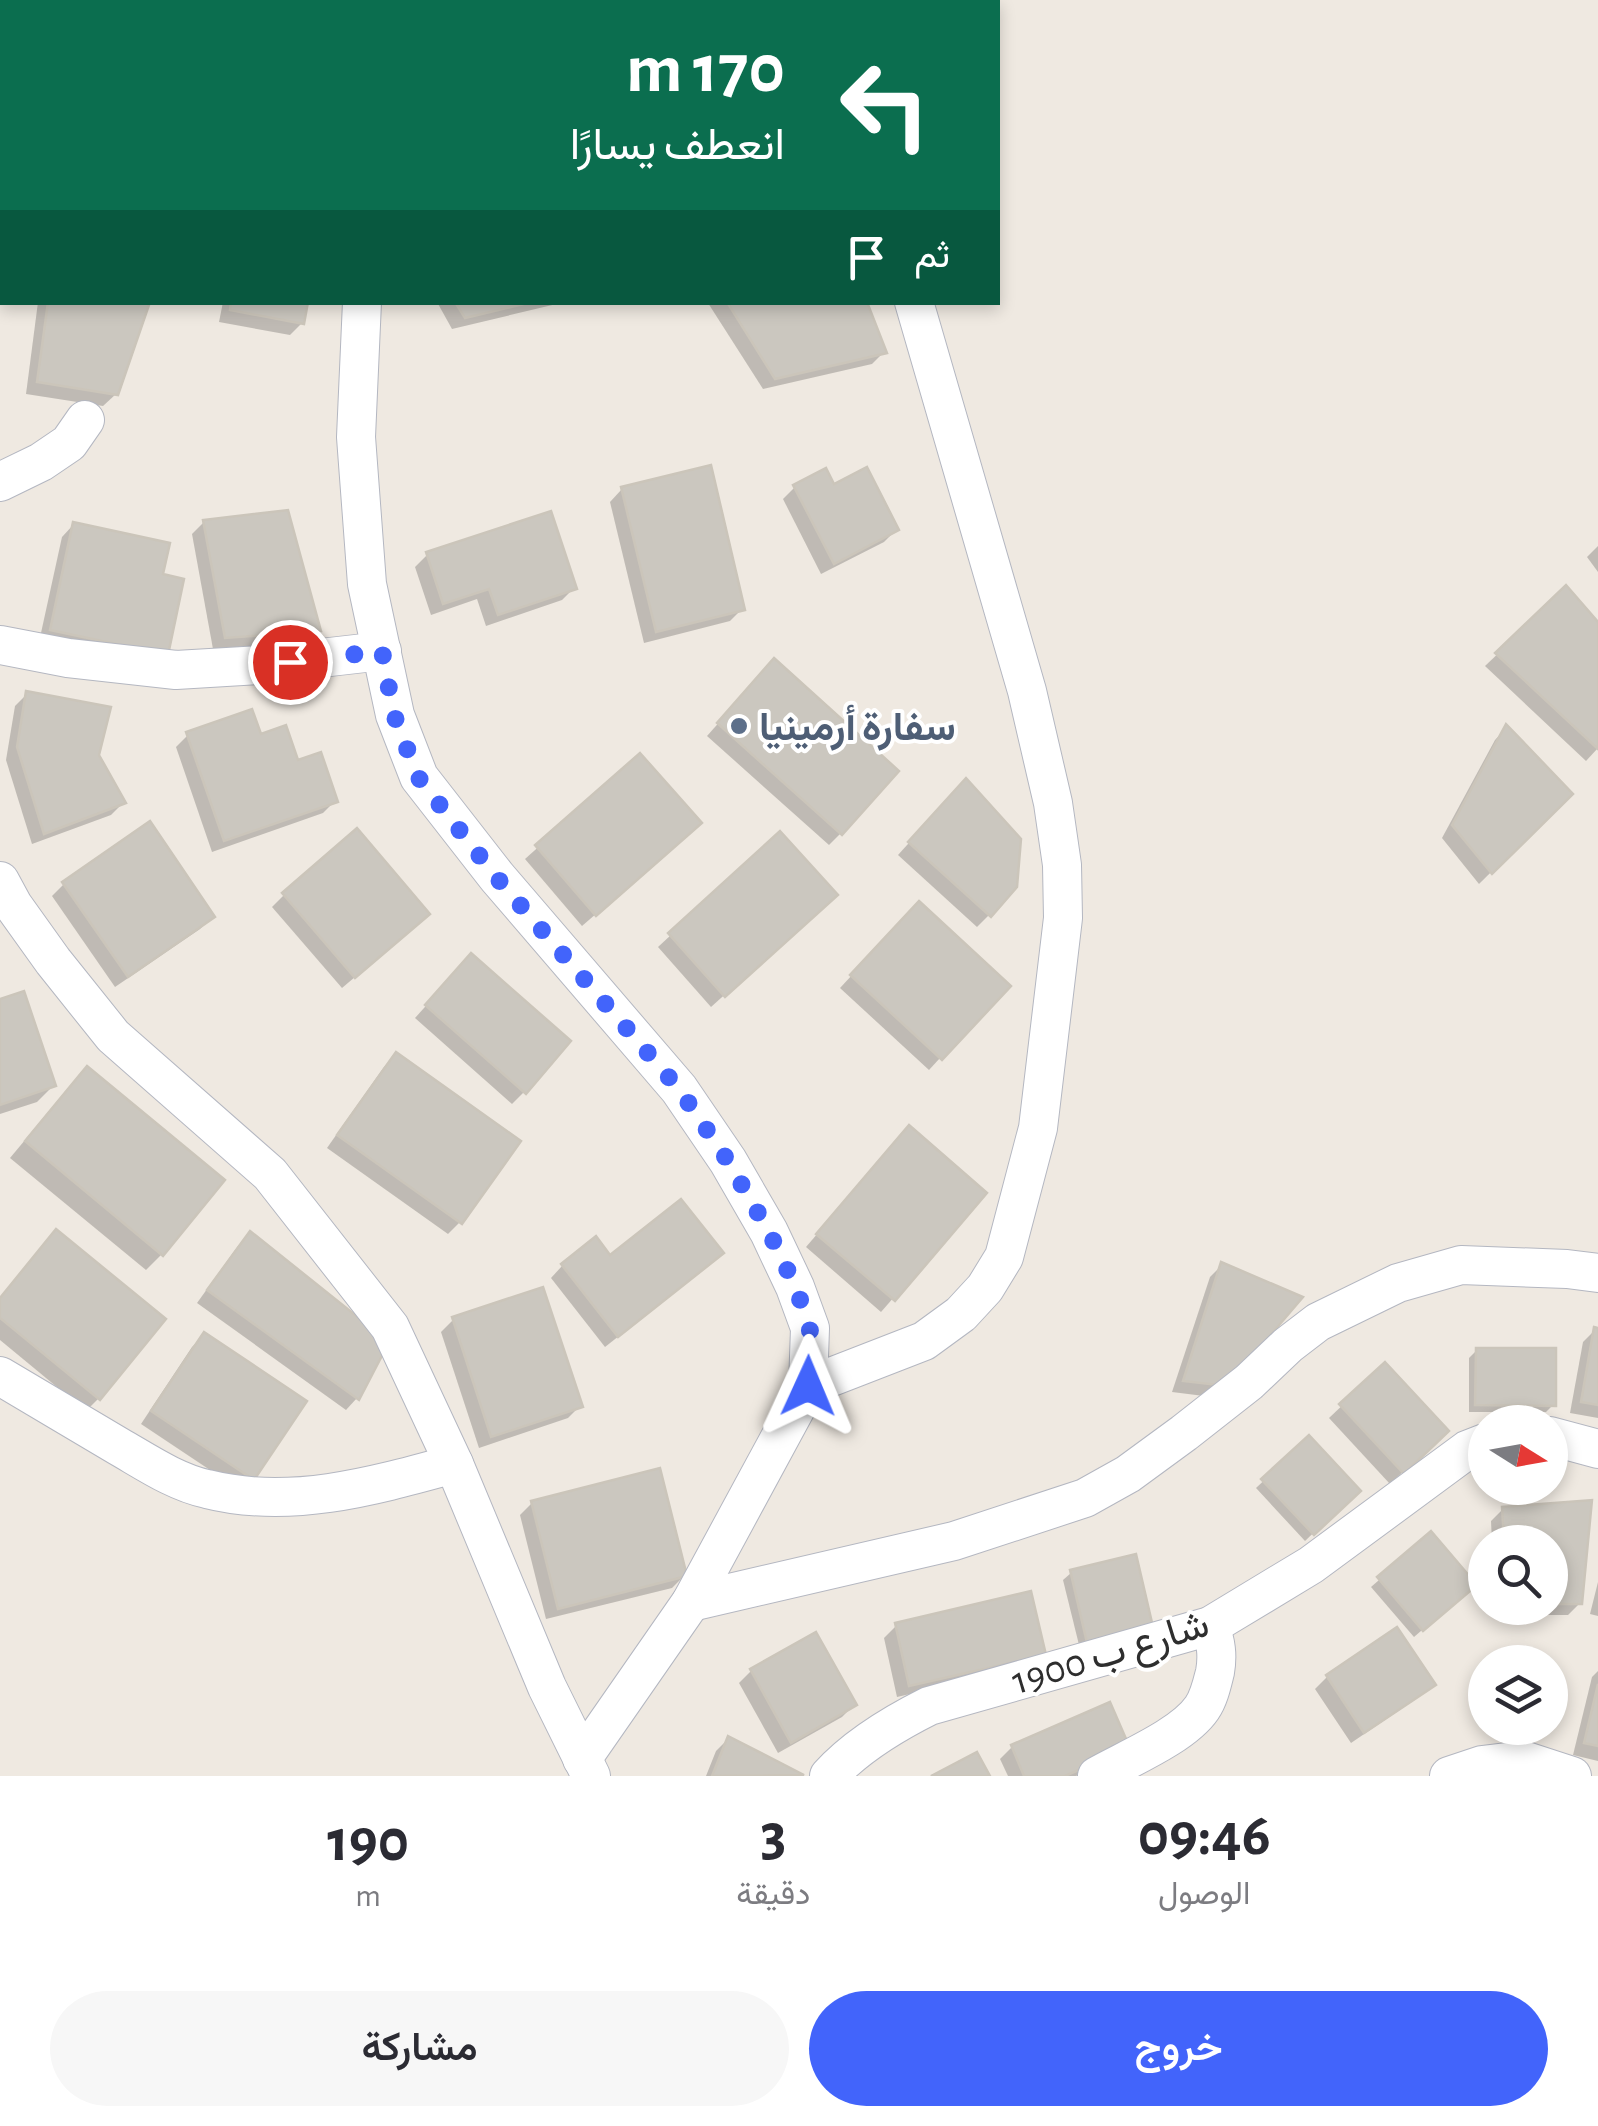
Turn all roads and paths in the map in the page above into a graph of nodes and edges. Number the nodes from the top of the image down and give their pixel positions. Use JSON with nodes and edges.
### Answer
{"nodes":[{"id":1,"x":362,"y":305,"type":"edge"},
{"id":2,"x":915,"y":305,"type":"edge"},
{"id":3,"x":85,"y":420,"type":"dead end"},
{"id":4,"x":0,"y":482,"type":"edge"},
{"id":5,"x":0,"y":645,"type":"edge"},
{"id":6,"x":382,"y":651,"type":"junction"},
{"id":7,"x":0,"y":881,"type":"edge"},
{"id":8,"x":1598,"y":1273,"type":"edge"},
{"id":9,"x":0,"y":1376,"type":"edge"},
{"id":10,"x":808,"y":1386,"type":"junction"},
{"id":11,"x":1568,"y":1441,"type":"edge"},
{"id":12,"x":1598,"y":1449,"type":"edge"},
{"id":13,"x":1468,"y":1450,"type":"edge"},
{"id":14,"x":454,"y":1464,"type":"junction"},
{"id":15,"x":691,"y":1602,"type":"junction"},
{"id":16,"x":1210,"y":1626,"type":"junction"},
{"id":17,"x":587,"y":1768,"type":"edge"},
{"id":18,"x":829,"y":1776,"type":"edge"},
{"id":19,"x":1097,"y":1776,"type":"edge"},
{"id":20,"x":1450,"y":1776,"type":"edge"},
{"id":21,"x":1572,"y":1776,"type":"edge"}],
"edges":[{"from":1,"to":6,"type":"street"},
{"from":2,"to":10,"type":"street"},
{"from":3,"to":4,"type":"street"},
{"from":5,"to":6,"type":"street"},
{"from":6,"to":10,"type":"street"},
{"from":7,"to":14,"type":"street"},
{"from":8,"to":15,"type":"street"},
{"from":9,"to":14,"type":"street"},
{"from":10,"to":15,"type":"street"},
{"from":11,"to":12,"type":"street"},
{"from":13,"to":16,"type":"street","name":"شارع ب 1900"},
{"from":14,"to":17,"type":"street"},
{"from":15,"to":17,"type":"street"},
{"from":16,"to":18,"type":"street","name":"شارع ب 1900"},
{"from":16,"to":19,"type":"street"},
{"from":20,"to":21,"type":"street"}]}
